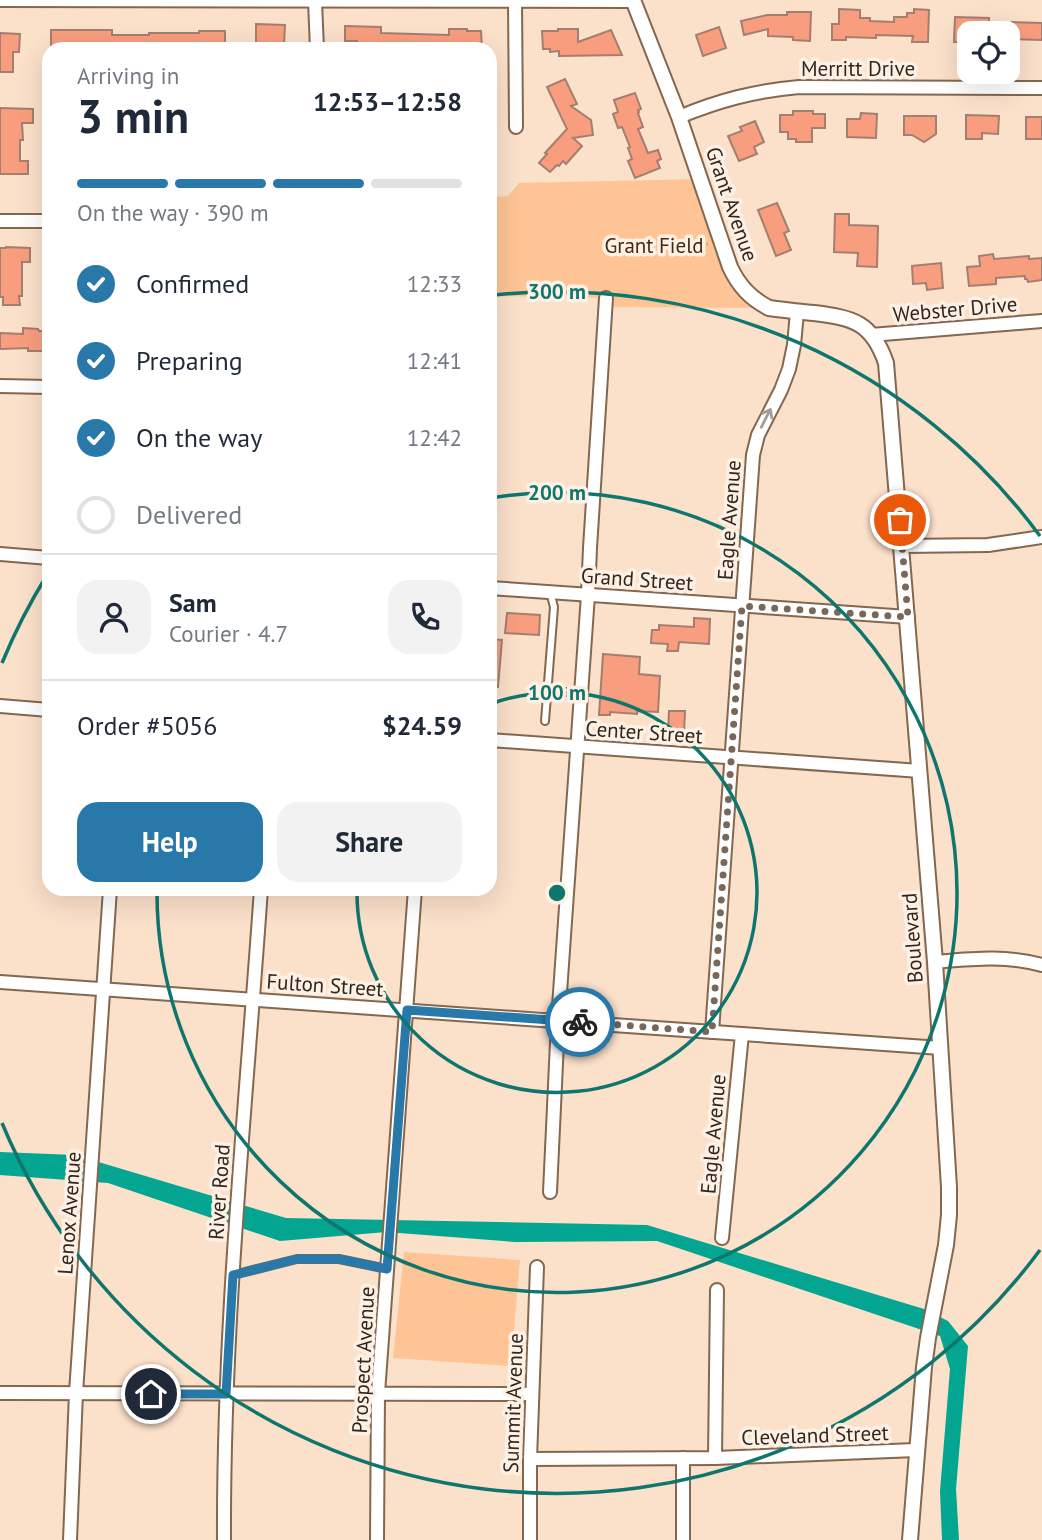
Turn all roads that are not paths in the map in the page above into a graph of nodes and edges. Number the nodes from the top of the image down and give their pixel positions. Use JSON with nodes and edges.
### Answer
{"nodes":[{"id":1,"x":0,"y":0,"type":"edge"},
{"id":2,"x":195,"y":0,"type":"edge"},
{"id":3,"x":315,"y":1,"type":"edge"},
{"id":4,"x":515,"y":1,"type":"edge"},
{"id":5,"x":633,"y":1,"type":"edge"},
{"id":6,"x":317,"y":42,"type":"edge"},
{"id":7,"x":1042,"y":88,"type":"edge"},
{"id":8,"x":679,"y":117,"type":"junction"},
{"id":9,"x":516,"y":127,"type":"dead end"},
{"id":10,"x":0,"y":221,"type":"edge"},
{"id":11,"x":42,"y":221,"type":"edge"},
{"id":12,"x":606,"y":298,"type":"dead end"},
{"id":13,"x":797,"y":312,"type":"junction"},
{"id":14,"x":1042,"y":321,"type":"edge"},
{"id":15,"x":871,"y":335,"type":"junction"},
{"id":16,"x":0,"y":386,"type":"edge"},
{"id":17,"x":42,"y":387,"type":"edge"},
{"id":18,"x":1042,"y":537,"type":"edge"},
{"id":19,"x":902,"y":546,"type":"junction"},
{"id":20,"x":0,"y":554,"type":"edge"},
{"id":21,"x":42,"y":557,"type":"edge"},
{"id":22,"x":497,"y":588,"type":"edge"},
{"id":23,"x":551,"y":592,"type":"junction"},
{"id":24,"x":588,"y":595,"type":"junction"},
{"id":25,"x":742,"y":606,"type":"junction"},
{"id":26,"x":908,"y":617,"type":"junction"},
{"id":27,"x":548,"y":691,"type":"junction"},
{"id":28,"x":582,"y":693,"type":"junction"},
{"id":29,"x":0,"y":706,"type":"edge"},
{"id":30,"x":42,"y":709,"type":"edge"},
{"id":31,"x":545,"y":722,"type":"dead end"},
{"id":32,"x":497,"y":741,"type":"edge"},
{"id":33,"x":578,"y":747,"type":"junction"},
{"id":34,"x":731,"y":757,"type":"junction"},
{"id":35,"x":920,"y":771,"type":"junction"},
{"id":36,"x":110,"y":896,"type":"edge"},
{"id":37,"x":261,"y":896,"type":"edge"},
{"id":38,"x":415,"y":896,"type":"edge"},
{"id":39,"x":935,"y":962,"type":"junction"},
{"id":40,"x":1042,"y":965,"type":"edge"},
{"id":41,"x":0,"y":982,"type":"edge"},
{"id":42,"x":103,"y":989,"type":"junction"},
{"id":43,"x":254,"y":1000,"type":"junction"},
{"id":44,"x":407,"y":1010,"type":"junction"},
{"id":45,"x":558,"y":1021,"type":"junction"},
{"id":46,"x":712,"y":1032,"type":"junction"},
{"id":47,"x":742,"y":1034,"type":"junction"},
{"id":48,"x":941,"y":1048,"type":"junction"},
{"id":49,"x":550,"y":1192,"type":"dead end"},
{"id":50,"x":722,"y":1238,"type":"dead end"},
{"id":51,"x":537,"y":1267,"type":"dead end"},
{"id":52,"x":387,"y":1269,"type":"junction"},
{"id":53,"x":233,"y":1275,"type":"junction"},
{"id":54,"x":717,"y":1290,"type":"dead end"},
{"id":55,"x":0,"y":1394,"type":"edge"},
{"id":56,"x":76,"y":1394,"type":"junction"},
{"id":57,"x":226,"y":1394,"type":"junction"},
{"id":58,"x":378,"y":1394,"type":"junction"},
{"id":59,"x":533,"y":1394,"type":"junction"},
{"id":60,"x":916,"y":1450,"type":"junction"},
{"id":61,"x":683,"y":1458,"type":"junction"},
{"id":62,"x":715,"y":1458,"type":"junction"},
{"id":63,"x":530,"y":1459,"type":"junction"},
{"id":64,"x":70,"y":1540,"type":"edge"},
{"id":65,"x":224,"y":1540,"type":"edge"},
{"id":66,"x":377,"y":1540,"type":"edge"},
{"id":67,"x":530,"y":1540,"type":"edge"},
{"id":68,"x":683,"y":1540,"type":"edge"},
{"id":69,"x":911,"y":1540,"type":"edge"}],
"edges":[{"from":1,"to":2,"type":"street"},
{"from":2,"to":3,"type":"street"},
{"from":3,"to":4,"type":"street"},
{"from":3,"to":6,"type":"street"},
{"from":4,"to":5,"type":"street"},
{"from":4,"to":9,"type":"street"},
{"from":5,"to":8,"type":"street","name":"Grant Avenue"},
{"from":7,"to":8,"type":"street","name":"Merritt Drive"},
{"from":8,"to":13,"type":"street","name":"Grant Avenue"},
{"from":10,"to":11,"type":"street"},
{"from":12,"to":24,"type":"street"},
{"from":13,"to":15,"type":"street","name":"Grant Avenue"},
{"from":25,"to":13,"type":"street","name":"Eagle Avenue","one_way":true},
{"from":14,"to":15,"type":"street","name":"Webster Drive"},
{"from":15,"to":19,"type":"street","name":"Boulevard"},
{"from":16,"to":17,"type":"street"},
{"from":18,"to":19,"type":"street"},
{"from":19,"to":26,"type":"street","name":"Boulevard"},
{"from":20,"to":21,"type":"street"},
{"from":22,"to":23,"type":"street","name":"Grand Street"},
{"from":23,"to":24,"type":"street","name":"Grand Street"},
{"from":23,"to":27,"type":"lane"},
{"from":24,"to":25,"type":"street","name":"Grand Street"},
{"from":24,"to":28,"type":"street"},
{"from":25,"to":26,"type":"street","name":"Grand Street"},
{"from":25,"to":34,"type":"street","name":"Eagle Avenue"},
{"from":26,"to":35,"type":"street","name":"Boulevard"},
{"from":27,"to":28,"type":"lane"},
{"from":27,"to":31,"type":"lane"},
{"from":28,"to":33,"type":"street"},
{"from":29,"to":30,"type":"street"},
{"from":32,"to":33,"type":"street","name":"Center Street"},
{"from":33,"to":34,"type":"street","name":"Center Street"},
{"from":33,"to":45,"type":"street"},
{"from":34,"to":35,"type":"street","name":"Center Street"},
{"from":34,"to":46,"type":"street","name":"Eagle Avenue"},
{"from":35,"to":39,"type":"street","name":"Boulevard"},
{"from":36,"to":42,"type":"street","name":"Lenox Avenue"},
{"from":37,"to":43,"type":"street","name":"River Road"},
{"from":38,"to":44,"type":"street","name":"Prospect Avenue"},
{"from":39,"to":40,"type":"street"},
{"from":39,"to":48,"type":"street","name":"Boulevard"},
{"from":41,"to":42,"type":"street","name":"Fulton Street"},
{"from":42,"to":43,"type":"street","name":"Fulton Street"},
{"from":42,"to":56,"type":"street","name":"Lenox Avenue"},
{"from":43,"to":44,"type":"street","name":"Fulton Street"},
{"from":43,"to":53,"type":"street","name":"River Road"},
{"from":44,"to":45,"type":"street","name":"Fulton Street"},
{"from":44,"to":52,"type":"street","name":"Prospect Avenue"},
{"from":45,"to":46,"type":"street","name":"Fulton Street"},
{"from":45,"to":49,"type":"street"},
{"from":46,"to":47,"type":"street","name":"Fulton Street"},
{"from":47,"to":48,"type":"street","name":"Fulton Street"},
{"from":47,"to":50,"type":"street","name":"Eagle Avenue"},
{"from":48,"to":60,"type":"street","name":"Boulevard"},
{"from":51,"to":59,"type":"street","name":"Summit Avenue"},
{"from":52,"to":53,"type":"lane"},
{"from":52,"to":58,"type":"street","name":"Prospect Avenue"},
{"from":53,"to":57,"type":"street","name":"River Road"},
{"from":54,"to":62,"type":"street"},
{"from":55,"to":56,"type":"street"},
{"from":56,"to":57,"type":"street"},
{"from":56,"to":64,"type":"street","name":"Lenox Avenue"},
{"from":57,"to":58,"type":"street"},
{"from":57,"to":65,"type":"street","name":"River Road"},
{"from":58,"to":59,"type":"street"},
{"from":58,"to":66,"type":"street","name":"Prospect Avenue"},
{"from":59,"to":63,"type":"street","name":"Summit Avenue"},
{"from":60,"to":62,"type":"street","name":"Cleveland Street"},
{"from":60,"to":69,"type":"street","name":"Boulevard"},
{"from":61,"to":62,"type":"street","name":"Cleveland Street"},
{"from":61,"to":63,"type":"street"},
{"from":61,"to":68,"type":"street"},
{"from":63,"to":67,"type":"street","name":"Summit Avenue"}]}
